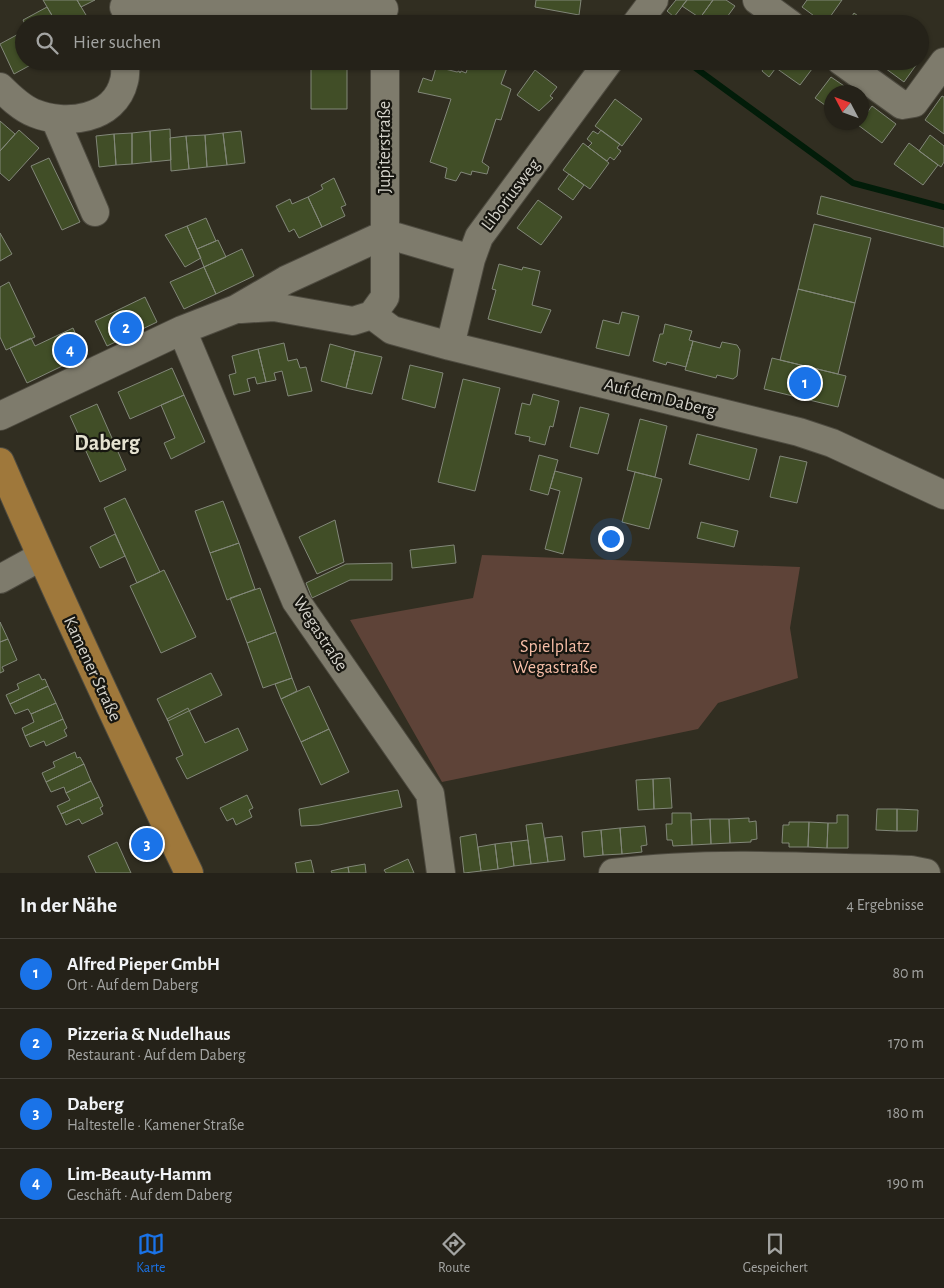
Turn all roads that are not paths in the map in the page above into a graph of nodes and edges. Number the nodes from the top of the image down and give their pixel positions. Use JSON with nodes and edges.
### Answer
{"nodes":[{"id":1,"x":654,"y":0,"type":"edge"},
{"id":2,"x":758,"y":0,"type":"edge"},
{"id":3,"x":124,"y":10,"type":"edge"},
{"id":4,"x":384,"y":11,"type":"edge"},
{"id":5,"x":643,"y":15,"type":"edge"},
{"id":6,"x":778,"y":15,"type":"edge"},
{"id":7,"x":944,"y":62,"type":"edge"},
{"id":8,"x":125,"y":70,"type":"edge"},
{"id":9,"x":385,"y":70,"type":"edge"},
{"id":10,"x":602,"y":70,"type":"edge"},
{"id":11,"x":853,"y":70,"type":"edge"},
{"id":12,"x":0,"y":87,"type":"edge"},
{"id":13,"x":55,"y":119,"type":"junction"},
{"id":14,"x":95,"y":212,"type":"dead end"},
{"id":15,"x":386,"y":234,"type":"junction"},
{"id":16,"x":471,"y":258,"type":"junction"},
{"id":17,"x":236,"y":309,"type":"junction"},
{"id":18,"x":372,"y":315,"type":"junction"},
{"id":19,"x":182,"y":330,"type":"junction"},
{"id":20,"x":450,"y":346,"type":"junction"},
{"id":21,"x":0,"y":416,"type":"edge"},
{"id":22,"x":0,"y":462,"type":"edge"},
{"id":23,"x":944,"y":494,"type":"edge"},
{"id":24,"x":40,"y":557,"type":"junction"},
{"id":25,"x":0,"y":579,"type":"edge"},
{"id":26,"x":189,"y":873,"type":"edge"},
{"id":27,"x":440,"y":873,"type":"edge"},
{"id":28,"x":613,"y":873,"type":"edge"},
{"id":29,"x":926,"y":873,"type":"edge"}],
"edges":[{"from":1,"to":5,"type":"street"},
{"from":2,"to":6,"type":"street"},
{"from":3,"to":4,"type":"street"},
{"from":7,"to":11,"type":"street"},
{"from":8,"to":13,"type":"street"},
{"from":9,"to":15,"type":"street","name":"Jupiterstraße"},
{"from":10,"to":16,"type":"street","name":"Liboriusweg"},
{"from":12,"to":13,"type":"street"},
{"from":13,"to":14,"type":"street"},
{"from":15,"to":16,"type":"street"},
{"from":15,"to":17,"type":"street"},
{"from":15,"to":18,"type":"street"},
{"from":16,"to":20,"type":"street","name":"Liboriusweg"},
{"from":17,"to":18,"type":"street"},
{"from":17,"to":19,"type":"street"},
{"from":18,"to":20,"type":"street","name":"Auf dem Daberg"},
{"from":19,"to":21,"type":"street"},
{"from":19,"to":27,"type":"street","name":"Wegastraße"},
{"from":20,"to":23,"type":"street","name":"Auf dem Daberg"},
{"from":22,"to":24,"type":"main road","name":"Kamener Straße"},
{"from":24,"to":25,"type":"street"},
{"from":24,"to":26,"type":"main road","name":"Kamener Straße"},
{"from":28,"to":29,"type":"street"}]}
